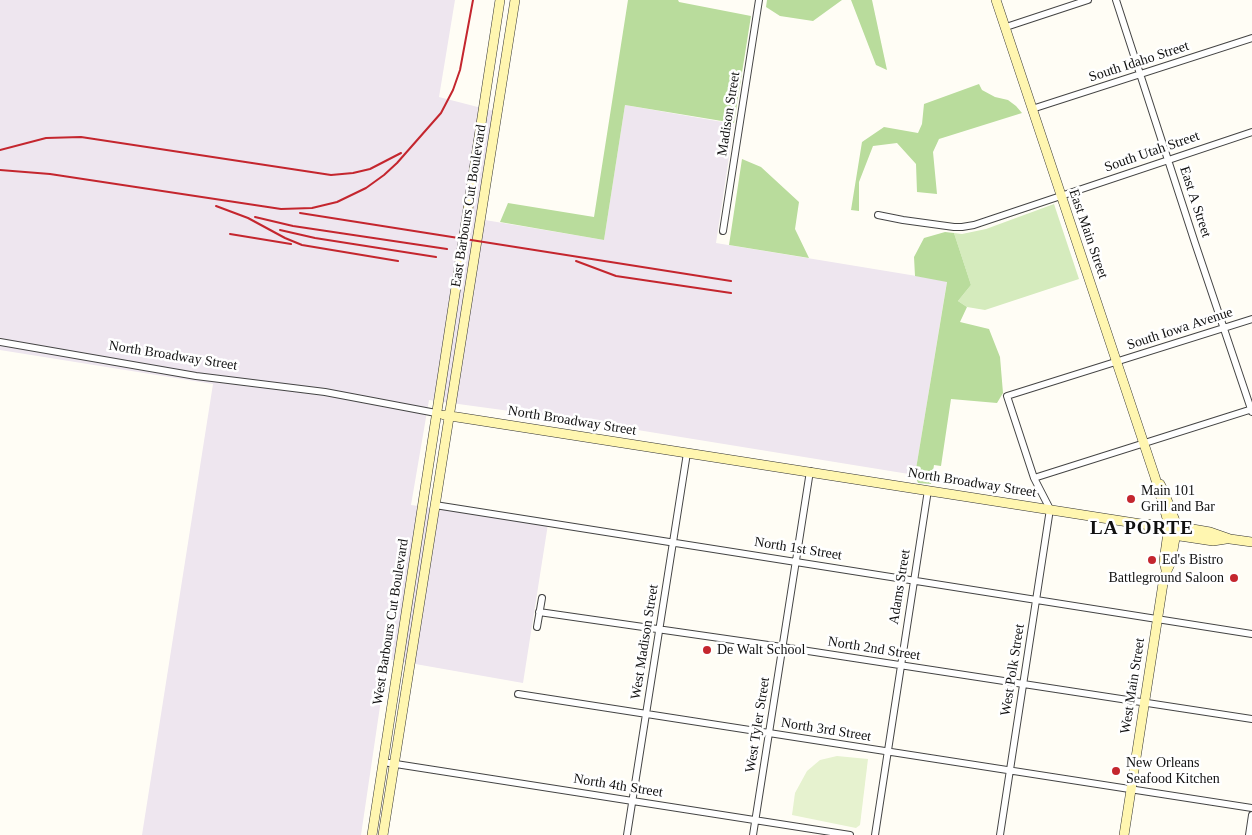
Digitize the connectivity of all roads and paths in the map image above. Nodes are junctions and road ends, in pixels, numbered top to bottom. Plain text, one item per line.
1 (500, 0) edge
2 (515, 0) edge
3 (759, 0) edge
4 (996, 0) edge
5 (1088, 0) edge
6 (1116, 0) edge
7 (1006, 28) junction
8 (1252, 38) edge
9 (1140, 75) junction
10 (1032, 109) junction
11 (480, 130) junction
12 (494, 132) junction
13 (1252, 132) edge
14 (1168, 159) junction
15 (1061, 196) junction
16 (878, 215) dead end
17 (723, 231) dead end
18 (459, 267) junction
19 (473, 269) junction
20 (1252, 319) edge
21 (1225, 328) junction
22 (0, 342) edge
23 (1116, 362) junction
24 (1252, 410) edge
25 (436, 413) junction
26 (449, 415) junction
27 (1143, 443) junction
28 (687, 453) junction
29 (810, 471) junction
30 (1034, 478) junction
31 (928, 490) junction
32 (435, 505) junction
33 (1050, 510) junction
34 (1172, 530) junction
35 (673, 542) junction
36 (1252, 542) edge
37 (796, 561) junction
38 (914, 581) junction
39 (542, 598) dead end
40 (1036, 600) junction
41 (539, 612) junction
42 (405, 617) junction
43 (1158, 619) junction
44 (418, 620) junction
45 (537, 627) dead end
46 (659, 630) junction
47 (1252, 634) edge
48 (782, 647) junction
49 (901, 666) junction
50 (397, 673) junction
51 (409, 675) junction
52 (1023, 685) junction
53 (518, 694) dead end
54 (1145, 702) junction
55 (646, 714) junction
56 (1252, 719) edge
57 (769, 733) junction
58 (889, 752) junction
59 (383, 762) junction
60 (395, 764) junction
61 (1010, 772) junction
62 (1131, 791) junction
63 (632, 801) junction
64 (1252, 808) edge
65 (1252, 815) edge
66 (755, 820) junction
67 (372, 835) edge
68 (383, 835) edge
69 (627, 835) edge
70 (753, 835) edge
71 (850, 835) edge
72 (876, 835) edge
73 (1000, 835) edge
74 (1124, 835) edge
75 (1249, 835) edge

1 - 11 street, East Barbours Cut Boulevard
2 - 12 street, East Barbours Cut Boulevard
3 - 17 street, Madison Street
4 - 7 street, East Main Street
5 - 7 street
6 - 9 street, East A Street
7 - 10 street, East Main Street
8 - 9 street, South Idaho Street
9 - 10 street, South Idaho Street
9 - 14 street, East A Street
10 - 15 street, East Main Street
11 - 12 street
11 - 18 street, East Barbours Cut Boulevard
12 - 19 street, East Barbours Cut Boulevard
13 - 14 street, South Utah Street
14 - 15 street, South Utah Street
14 - 21 street, East A Street
15 - 16 street, South Utah Street
15 - 23 street, East Main Street
18 - 19 street
18 - 25 street, East Barbours Cut Boulevard
19 - 26 street, East Barbours Cut Boulevard
20 - 21 street, South Iowa Avenue
21 - 23 street, South Iowa Avenue
21 - 24 street, East A Street
22 - 25 street, North Broadway Street
23 - 27 street, East Main Street
23 - 30 street, South Iowa Avenue
24 - 27 street
25 - 26 street, North Broadway Street
25 - 42 street, West Barbours Cut Boulevard
26 - 28 street, North Broadway Street
26 - 32 street, West Barbours Cut Boulevard
27 - 30 street
27 - 34 street, East Main Street
28 - 29 street, North Broadway Street
28 - 35 street, West Madison Street
29 - 31 street, North Broadway Street
29 - 37 street, West Tyler Street
30 - 33 street
31 - 33 street, North Broadway Street
31 - 38 street, Adams Street
32 - 35 street, North 1st Street
32 - 44 street, West Barbours Cut Boulevard
33 - 34 street, North Broadway Street
33 - 40 street, West Polk Street
34 - 36 street, North Broadway Street
34 - 43 street, West Main Street
35 - 37 street, North 1st Street
35 - 46 street, West Madison Street
37 - 38 street, North 1st Street
37 - 48 street, West Tyler Street
38 - 40 street, North 1st Street
38 - 49 street, Adams Street
39 - 41 street
40 - 43 street, North 1st Street
40 - 52 street, West Polk Street
41 - 45 street
41 - 46 street, North 2nd Street
42 - 44 street
42 - 50 street, West Barbours Cut Boulevard
43 - 47 street, North 1st Street
43 - 54 street, West Main Street
44 - 51 street, West Barbours Cut Boulevard
46 - 48 street, North 2nd Street
46 - 55 street, West Madison Street
48 - 49 street, North 2nd Street
48 - 57 street, West Tyler Street
49 - 52 street, North 2nd Street
49 - 58 street, Adams Street
50 - 51 street
50 - 59 street, West Barbours Cut Boulevard
51 - 60 street, West Barbours Cut Boulevard
52 - 54 street, North 2nd Street
52 - 61 street, West Polk Street
53 - 55 street, North 3rd Street
54 - 56 street, North 2nd Street
54 - 62 street, West Main Street
55 - 57 street, North 3rd Street
55 - 63 street, West Madison Street
57 - 58 street, North 3rd Street
57 - 66 street, West Tyler Street
58 - 61 street, North 3rd Street
58 - 72 street, Adams Street
59 - 60 street, North 4th Street
59 - 67 street, West Barbours Cut Boulevard
60 - 63 street, North 4th Street
60 - 68 street, West Barbours Cut Boulevard
61 - 62 street, North 3rd Street
61 - 73 street, West Polk Street
62 - 64 street, North 3rd Street
62 - 74 street, West Main Street
63 - 66 street, North 4th Street
63 - 69 street, West Madison Street
65 - 75 street
66 - 70 street, West Tyler Street
66 - 71 street, North 4th Street

